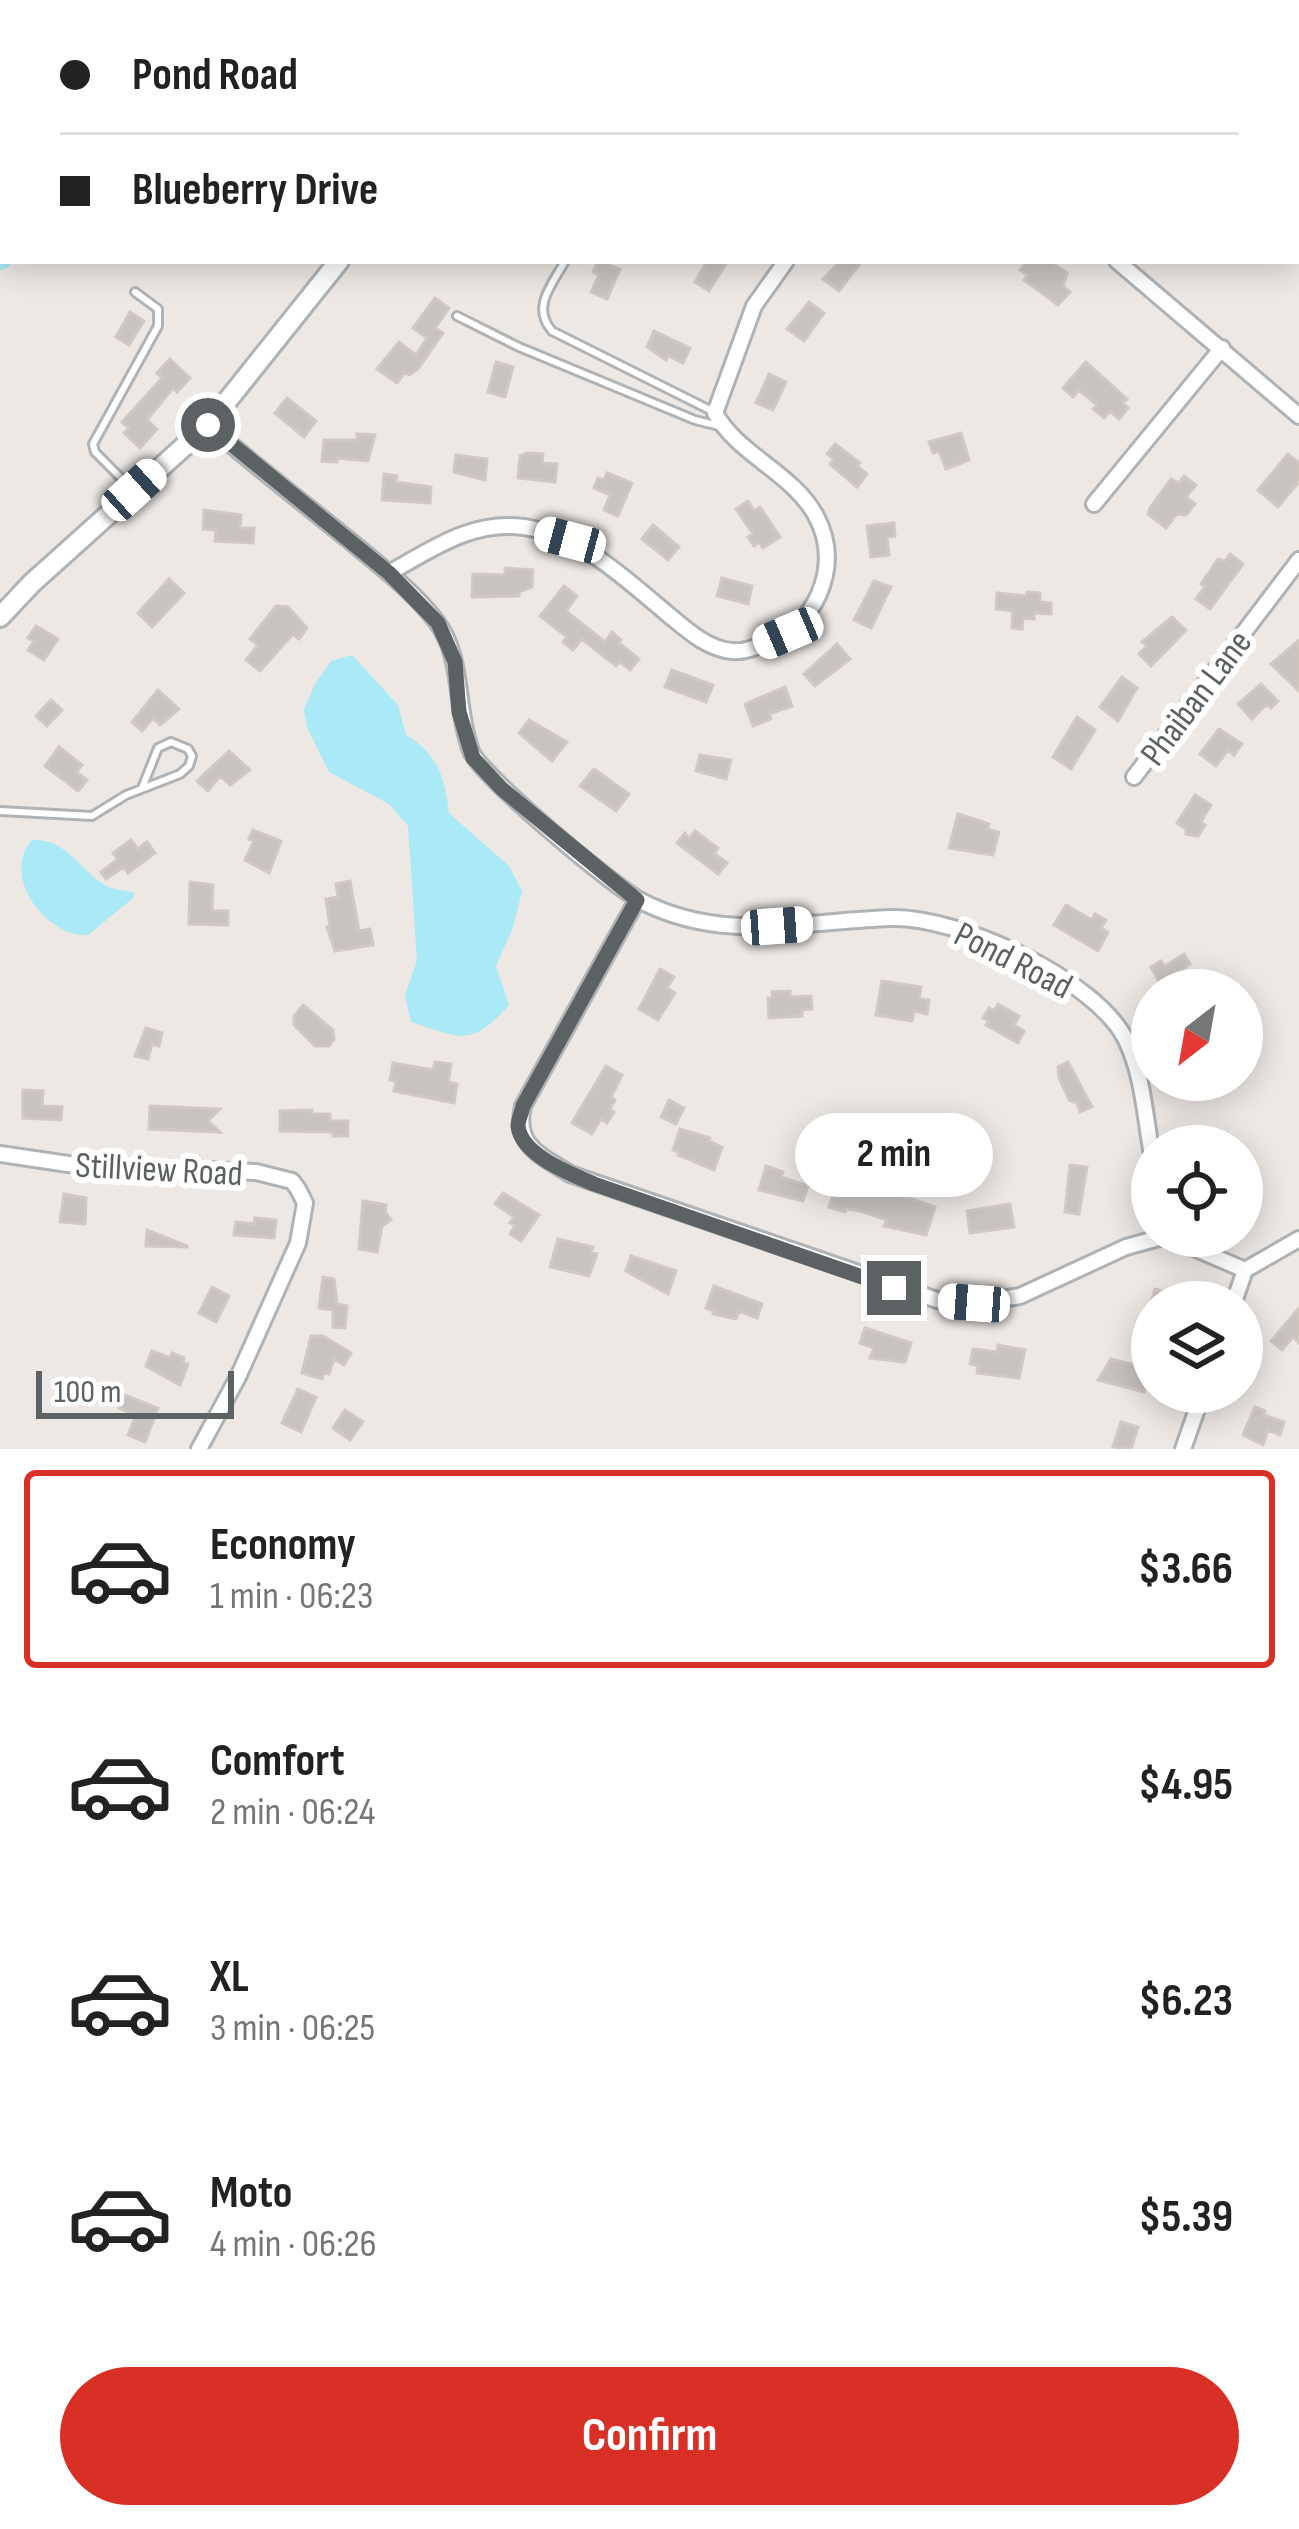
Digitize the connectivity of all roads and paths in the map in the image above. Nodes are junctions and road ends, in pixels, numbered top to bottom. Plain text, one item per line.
1 (337, 264) edge
2 (563, 264) edge
3 (784, 264) edge
4 (1121, 264) edge
5 (135, 292) dead end
6 (457, 316) dead end
7 (1222, 348) junction
8 (1299, 416) edge
9 (719, 420) junction
10 (208, 425) junction
11 (134, 490) junction
12 (1094, 504) dead end
13 (1299, 560) edge
14 (389, 573) junction
15 (0, 617) edge
16 (1134, 777) dead end
17 (142, 788) junction
18 (0, 811) edge
19 (637, 900) junction
20 (1147, 1125) edge
21 (0, 1154) edge
22 (1299, 1239) edge
23 (1131, 1246) edge
24 (1215, 1257) edge
25 (1245, 1270) junction
26 (1241, 1281) edge
27 (1196, 1413) edge
28 (200, 1449) edge
29 (1184, 1449) edge

1 - 10 main road
2 - 9 lane
3 - 9 street
4 - 7 street
5 - 11 lane
6 - 9 lane
7 - 8 street
7 - 12 street
9 - 14 street
10 - 11 main road
10 - 14 street, Pond Road
11 - 15 main road
13 - 16 street, Phaiban Lane
14 - 19 street, Pond Road
17 - 17 lane
17 - 18 lane
19 - 20 street, Pond Road
19 - 23 street
21 - 28 street, Stillview Road
22 - 25 street
24 - 25 street
25 - 26 street
27 - 29 street

